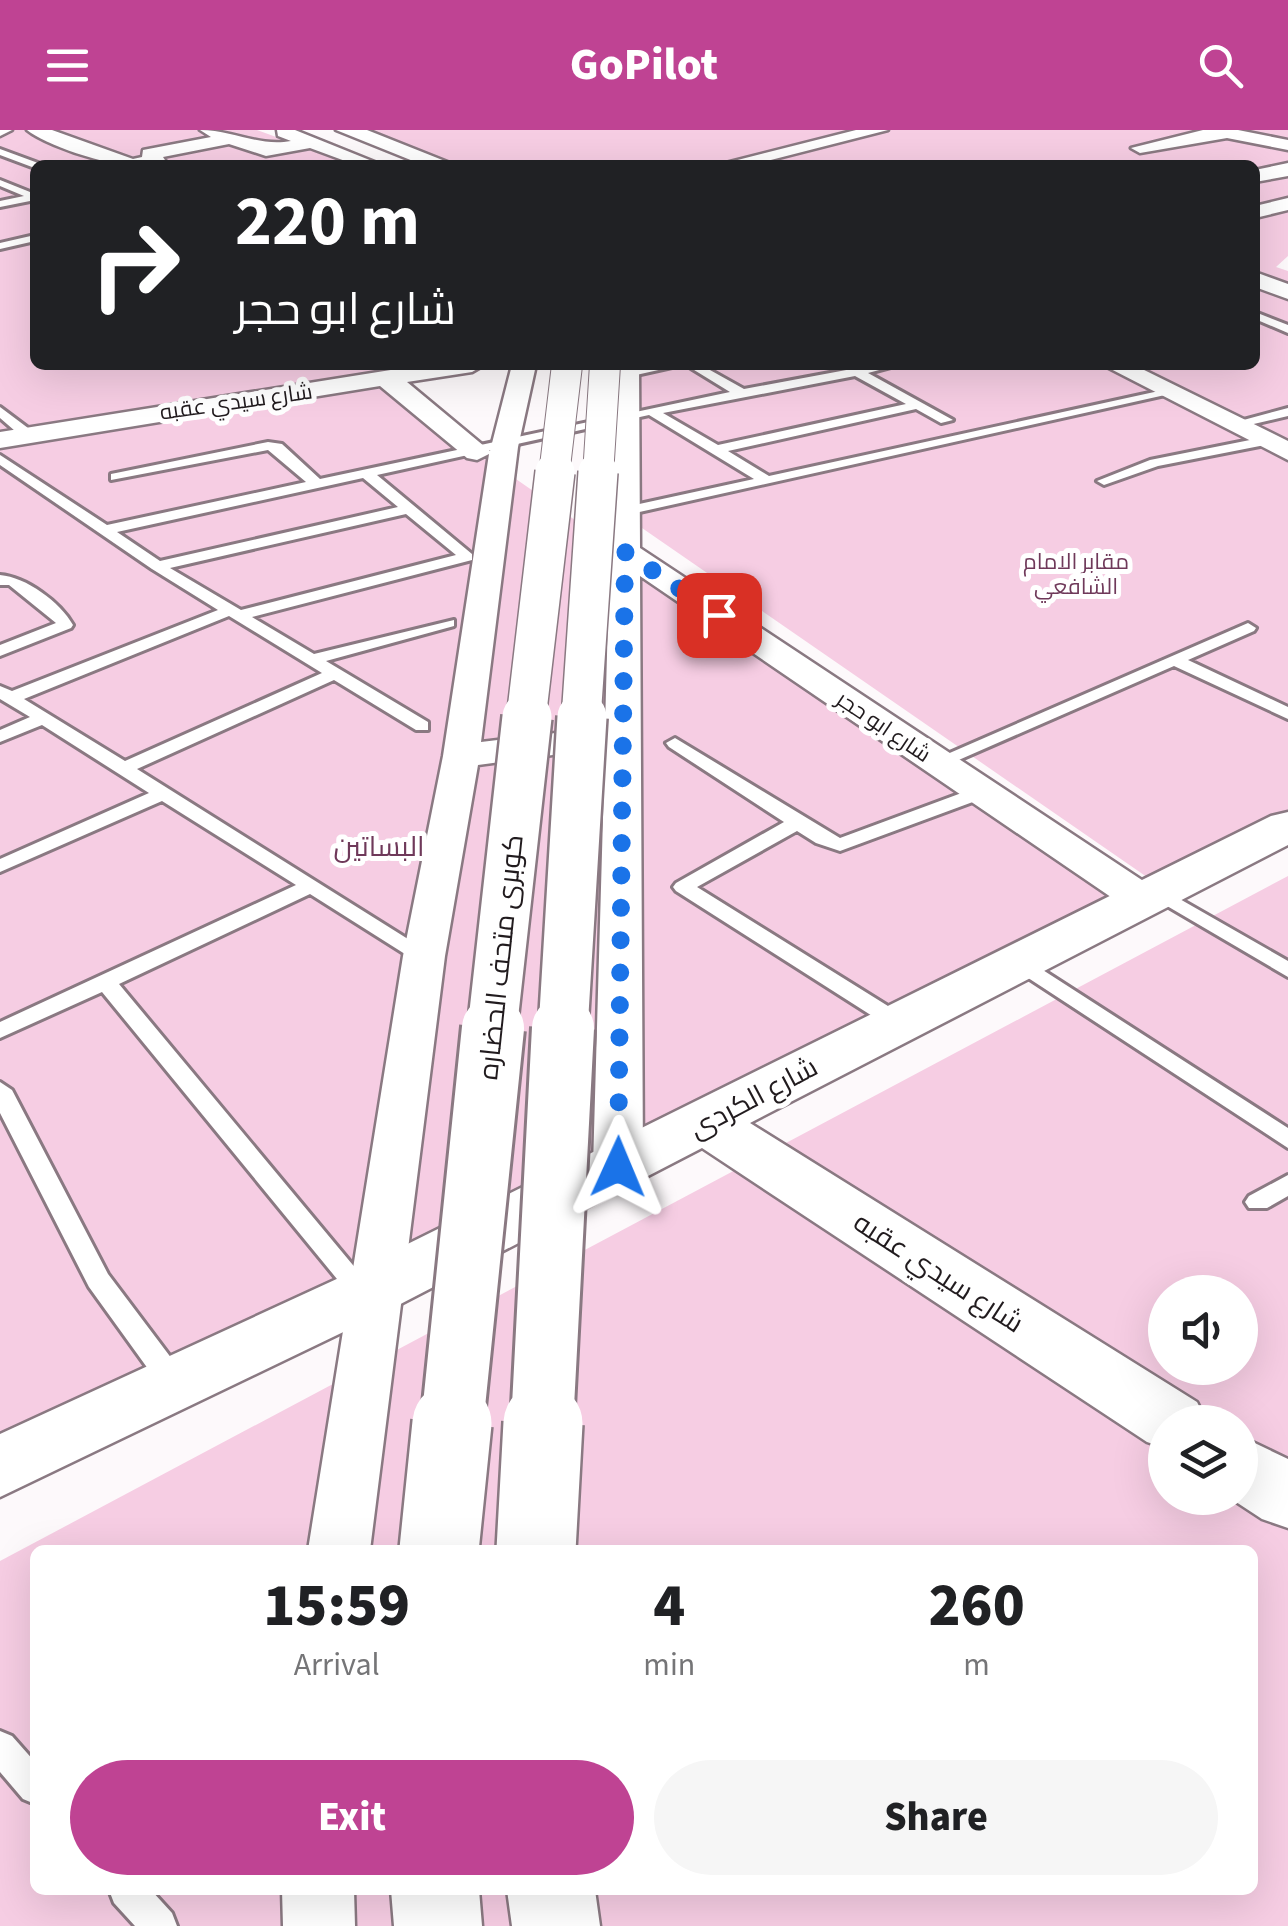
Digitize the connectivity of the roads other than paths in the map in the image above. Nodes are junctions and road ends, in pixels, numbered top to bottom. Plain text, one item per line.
1 (36, 130) edge
2 (179, 130) edge
3 (208, 130) edge
4 (277, 130) edge
5 (347, 130) edge
6 (356, 130) edge
7 (879, 130) edge
8 (311, 136) edge
9 (231, 138) junction
10 (1219, 139) edge
11 (1288, 146) edge
12 (332, 150) junction
13 (0, 152) edge
14 (128, 153) edge
15 (284, 160) edge
16 (359, 160) edge
17 (388, 160) edge
18 (430, 160) edge
19 (441, 160) edge
20 (749, 160) edge
21 (1183, 160) edge
22 (1188, 160) edge
23 (30, 164) edge
24 (1288, 169) edge
25 (1262, 177) edge
26 (0, 183) edge
27 (30, 195) edge
28 (1260, 197) edge
29 (30, 198) edge
30 (0, 204) edge
31 (1286, 205) edge
32 (1260, 211) edge
33 (30, 239) edge
34 (16, 242) junction
35 (0, 246) edge
36 (30, 248) edge
37 (1288, 268) edge
38 (1260, 275) edge
39 (1260, 278) edge
40 (1288, 292) edge
41 (1260, 317) edge
42 (1288, 329) edge
43 (438, 370) edge
44 (522, 370) edge
45 (566, 370) edge
46 (620, 370) edge
47 (621, 370) edge
48 (701, 370) edge
49 (867, 370) edge
50 (1124, 370) edge
51 (857, 372) junction
52 (387, 380) junction
53 (1168, 393) junction
54 (742, 394) junction
55 (917, 405) junction
56 (1288, 412) edge
57 (639, 414) junction
58 (946, 420) dead end
59 (1232, 425) junction
60 (6, 437) edge
61 (1276, 447) edge
62 (491, 449) junction
63 (716, 450) junction
64 (366, 473) junction
65 (116, 477) dead end
66 (768, 480) junction
67 (1104, 481) dead end
68 (317, 484) junction
69 (408, 509) junction
70 (626, 511) junction
71 (105, 530) junction
72 (625, 552) junction
73 (158, 566) junction
74 (0, 580) edge
75 (236, 612) junction
76 (448, 623) dead end
77 (1248, 628) dead end
78 (0, 651) edge
79 (309, 660) junction
80 (1179, 662) junction
81 (334, 674) junction
82 (6, 694) edge
83 (1288, 714) edge
84 (44, 718) junction
85 (422, 726) dead end
86 (623, 726) junction
87 (0, 737) edge
88 (674, 743) dead end
89 (462, 748) junction
90 (938, 762) junction
91 (124, 768) junction
92 (982, 792) junction
93 (164, 793) junction
94 (798, 822) junction
95 (1288, 826) edge
96 (0, 866) edge
97 (312, 885) junction
98 (1149, 896) junction
99 (424, 956) junction
100 (1018, 960) junction
101 (1288, 970) edge
102 (107, 984) junction
103 (896, 1021) junction
104 (0, 1031) edge
105 (0, 1090) edge
106 (706, 1122) junction
107 (1288, 1140) edge
108 (618, 1167) junction
109 (1288, 1184) edge
110 (1258, 1202) dead end
111 (370, 1291) junction
112 (174, 1383) junction
113 (1148, 1407) edge
114 (0, 1467) edge
115 (1258, 1478) edge
116 (1288, 1498) edge
117 (340, 1545) edge
118 (440, 1545) edge
119 (536, 1545) edge
120 (0, 1748) edge
121 (30, 1781) edge
122 (131, 1895) edge
123 (318, 1895) edge
124 (436, 1895) edge
125 (551, 1895) edge
126 (159, 1926) edge
127 (318, 1926) edge
128 (438, 1926) edge
129 (556, 1926) edge

1 - 14 street
2 - 14 street
3 - 9 street
4 - 8 street
5 - 18 main road
6 - 19 street
7 - 20 street
8 - 9 street
8 - 12 street
8 - 17 main road
9 - 14 street
10 - 11 street
10 - 21 street
10 - 22 street
12 - 15 street
12 - 16 street
13 - 23 lane
24 - 25 street
26 - 27 lane
28 - 31 street
29 - 30 lane
31 - 32 street
33 - 34 lane
34 - 35 lane
34 - 36 lane
37 - 38 street
39 - 40 street
41 - 42 lane
43 - 52 street, شارع سيدي عقبه
44 - 62 street
45 - 118 main road, كوبرى متحف الحضاره, bridge
46 - 119 main road, bridge
47 - 57 street
48 - 54 lane
49 - 51 lane
50 - 53 street
51 - 54 lane
51 - 55 lane
52 - 60 street, شارع سيدي عقبه
52 - 62 street
53 - 59 street
53 - 66 lane
54 - 57 lane
55 - 58 lane
55 - 63 lane
56 - 59 lane
57 - 62 lane
57 - 63 lane
57 - 70 street
59 - 61 street
60 - 71 lane
61 - 67 lane
62 - 64 lane
62 - 89 street
63 - 66 lane
64 - 68 lane
64 - 69 lane
65 - 68 lane
66 - 70 lane
68 - 71 lane
69 - 73 lane
69 - 75 lane
70 - 72 street
71 - 73 lane
72 - 86 street
72 - 90 street, شارع ابو حجر
73 - 75 lane
74 - 78 lane
75 - 79 lane
75 - 82 lane
76 - 79 lane
77 - 80 lane
79 - 81 lane
80 - 83 lane
80 - 90 lane
81 - 85 lane
81 - 91 lane
82 - 84 lane
84 - 87 lane
84 - 91 lane
86 - 89 street
86 - 108 street
88 - 94 lane
89 - 99 street
90 - 92 street, شارع ابو حجر
91 - 93 lane
92 - 94 lane
92 - 98 street, شارع ابو حجر
93 - 96 lane
93 - 97 lane
94 - 103 lane
95 - 98 main road, شارع الكردى
97 - 99 lane
97 - 102 lane
98 - 100 main road, شارع الكردى
98 - 101 lane
99 - 111 street
100 - 103 main road, شارع الكردى
100 - 107 lane
102 - 104 lane
102 - 111 lane
103 - 106 main road, شارع الكردى
105 - 112 lane
106 - 108 main road, شارع الكردى
106 - 113 main road, شارع سيدي عقبه
108 - 111 main road, شارع الكردى
109 - 110 lane
111 - 112 main road, شارع الكردى
111 - 117 street
112 - 114 main road, شارع الكردى
115 - 116 main road
120 - 121 lane
122 - 126 lane
123 - 127 street
124 - 128 main road
125 - 129 main road

